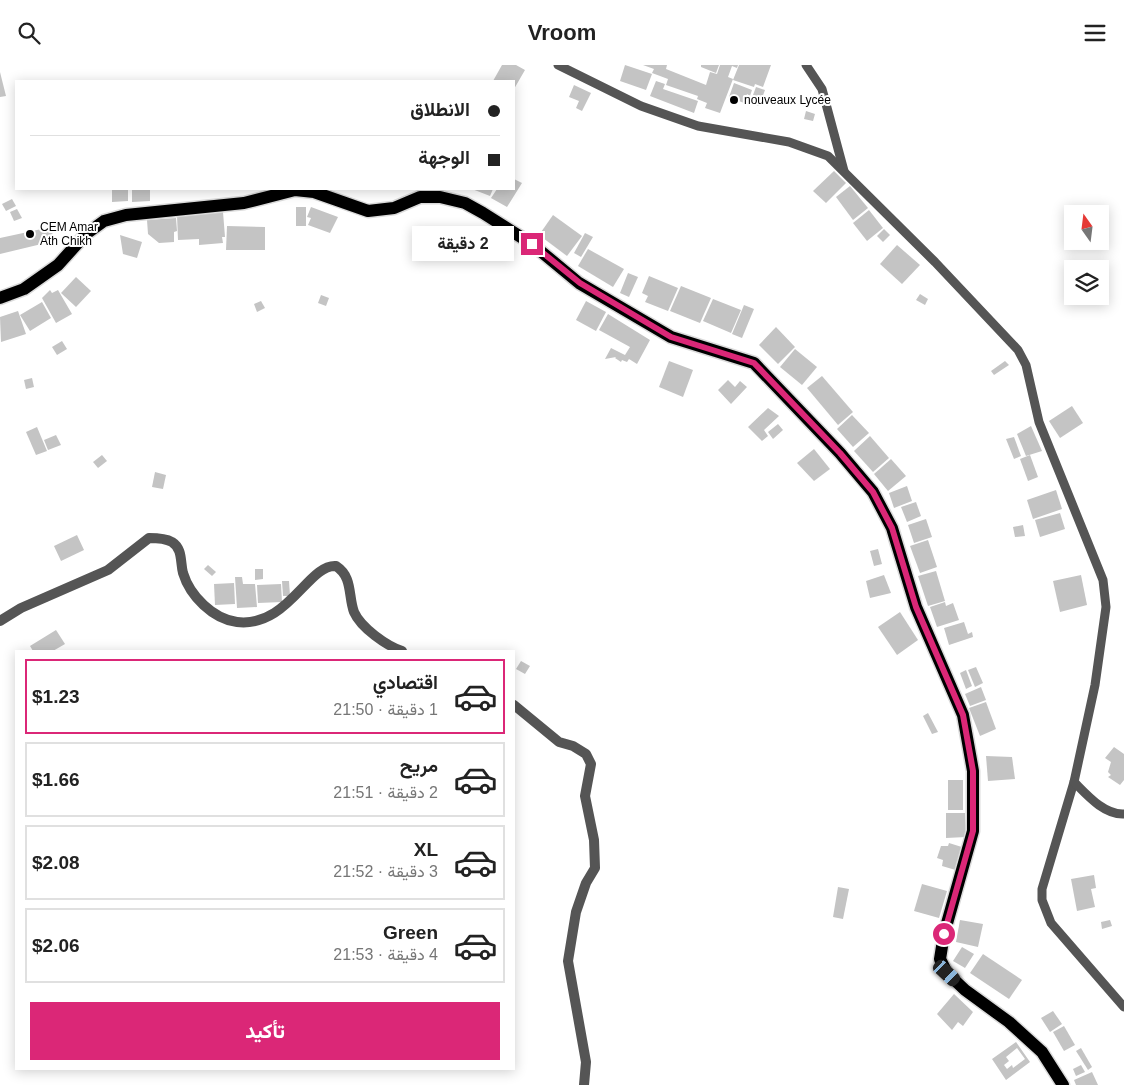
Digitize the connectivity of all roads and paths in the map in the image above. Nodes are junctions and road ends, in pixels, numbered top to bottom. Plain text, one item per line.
1 (558, 65) edge
2 (806, 65) edge
3 (844, 171) junction
4 (0, 298) edge
5 (0, 621) edge
6 (400, 650) edge
7 (515, 706) edge
8 (1074, 782) junction
9 (1124, 814) edge
10 (1124, 1007) edge
11 (584, 1085) edge
12 (1063, 1085) edge

1 - 3 street
2 - 3 street
3 - 8 street
4 - 12 main road
5 - 6 street
7 - 11 street
8 - 9 street
8 - 10 street

